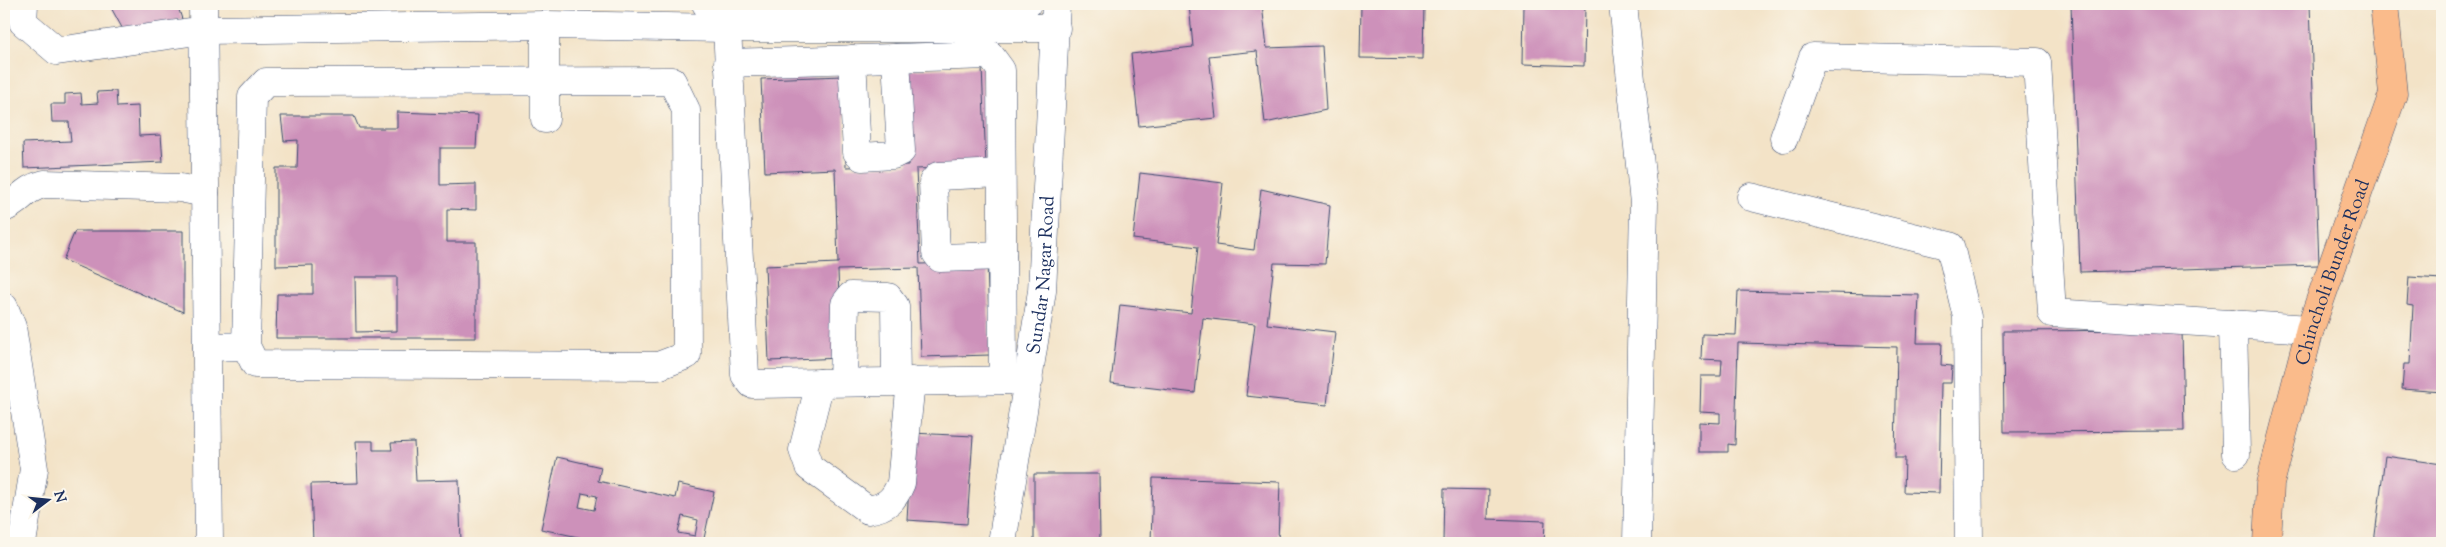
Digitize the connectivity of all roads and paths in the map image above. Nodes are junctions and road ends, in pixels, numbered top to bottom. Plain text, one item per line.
1 (24, 4) edge
2 (706, 4) edge
3 (1026, 4) edge
4 (1623, 4) edge
5 (2384, 4) edge
6 (745, 16) edge
7 (1056, 16) edge
8 (204, 17) edge
9 (545, 25) junction
10 (896, 58) junction
11 (852, 59) junction
12 (728, 63) junction
13 (546, 82) junction
14 (544, 119) dead end
15 (1784, 138) dead end
16 (1001, 173) junction
17 (205, 193) junction
18 (1751, 197) dead end
19 (4, 208) edge
20 (1002, 256) junction
21 (4, 307) edge
22 (2233, 324) junction
23 (2310, 328) junction
24 (255, 341) junction
25 (207, 347) junction
26 (1003, 380) junction
27 (1029, 380) junction
28 (903, 382) junction
29 (832, 383) junction
30 (2236, 454) dead end
31 (22, 543) edge
32 (209, 543) edge
33 (1002, 543) edge
34 (1636, 543) edge
35 (1969, 543) edge
36 (2267, 543) edge

1 - 8 street
2 - 6 street
3 - 6 street
4 - 34 street
5 - 23 main road, Chincholi Bunder Road
6 - 7 street
6 - 9 street
6 - 12 street
7 - 27 street, Sundar Nagar Road
8 - 9 street
8 - 17 street
9 - 13 street
10 - 11 street
10 - 11 street
10 - 16 street
11 - 12 street
12 - 29 street
13 - 14 street
13 - 24 street
13 - 24 street
15 - 22 street
16 - 20 street
16 - 20 street
17 - 19 street
17 - 25 street
18 - 35 street
20 - 26 street
21 - 31 street
22 - 23 street
22 - 30 street
23 - 36 main road, Chincholi Bunder Road
24 - 25 street
25 - 32 street
26 - 27 street
26 - 28 street
27 - 33 street, Sundar Nagar Road
28 - 29 street
28 - 29 street
28 - 29 street

